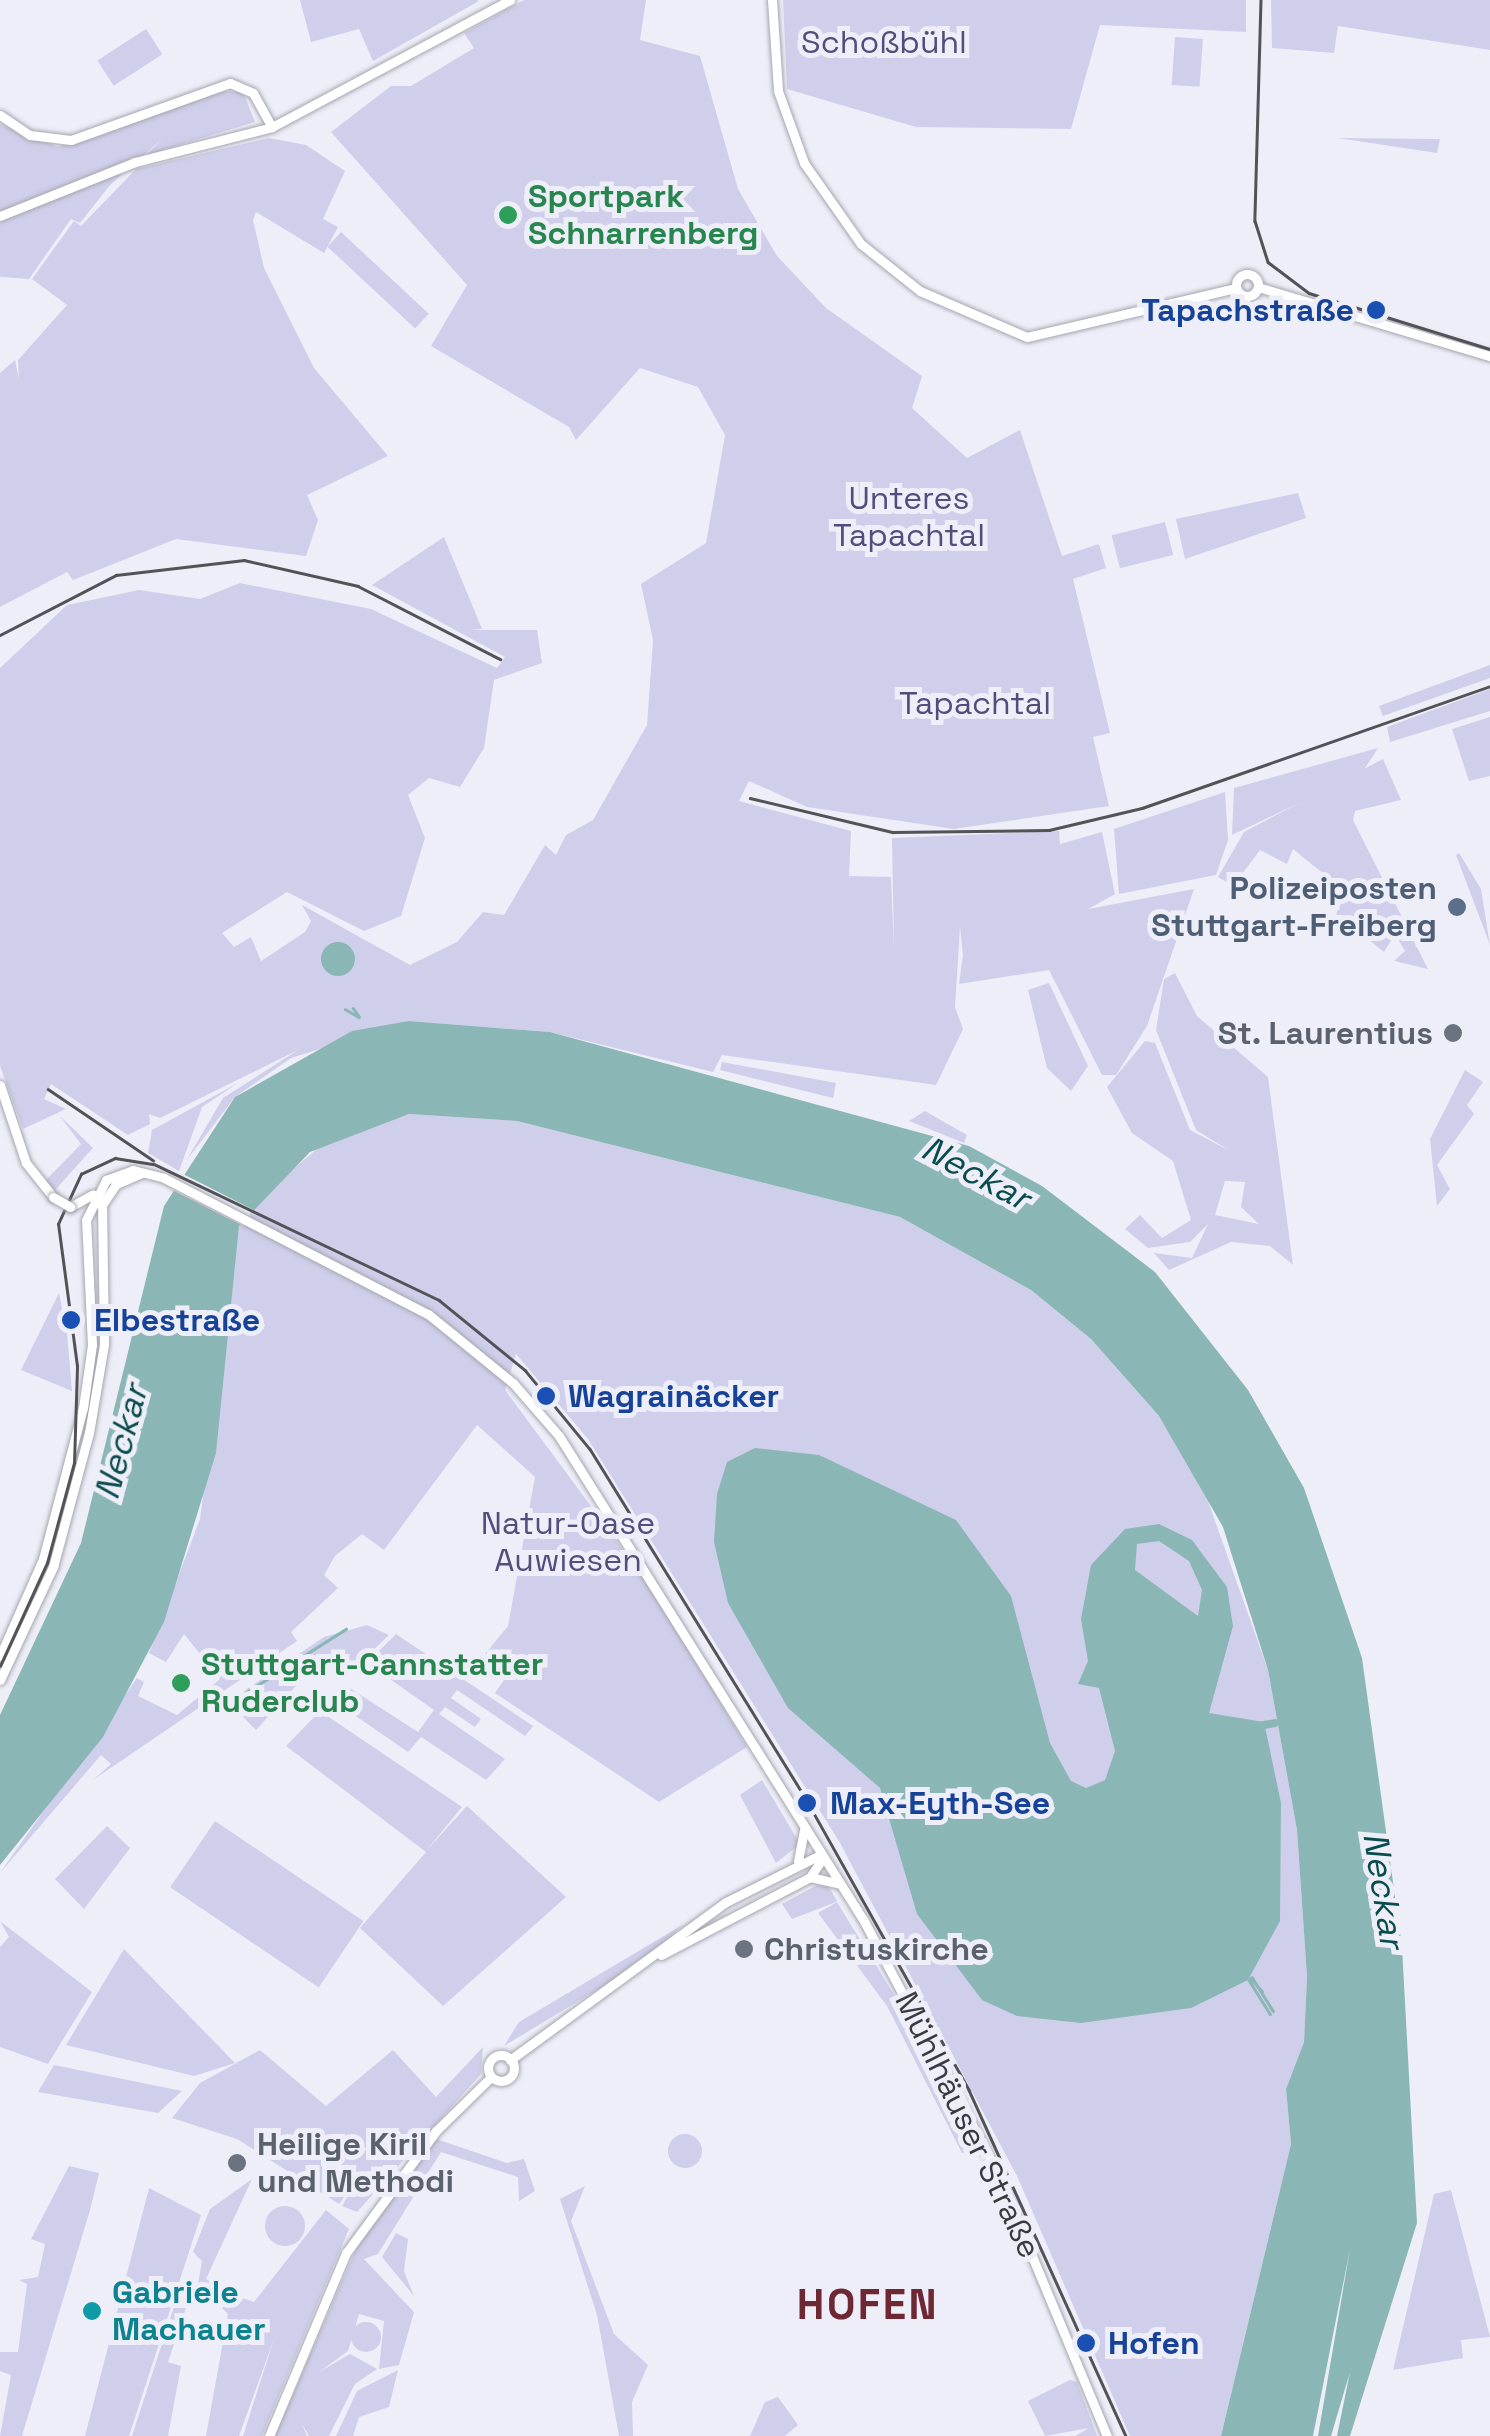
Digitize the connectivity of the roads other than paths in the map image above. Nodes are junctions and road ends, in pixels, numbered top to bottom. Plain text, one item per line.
1 (510, 0) edge
2 (772, 0) edge
3 (0, 116) edge
4 (272, 127) junction
5 (0, 216) edge
6 (1236, 288) junction
7 (1258, 288) junction
8 (1490, 342) edge
9 (1480, 349) junction
10 (1490, 356) edge
11 (0, 1084) edge
12 (148, 1173) junction
13 (98, 1189) junction
14 (70, 1207) junction
15 (87, 1214) junction
16 (99, 1216) junction
17 (0, 1656) edge
18 (0, 1680) edge
19 (803, 1828) junction
20 (821, 1857) junction
21 (798, 1861) junction
22 (807, 1878) junction
23 (840, 1884) junction
24 (662, 1956) junction
25 (510, 2060) junction
26 (492, 2077) junction
27 (268, 2436) edge
28 (1107, 2436) edge

1 - 4 main road
2 - 6 main road
3 - 4 main road
4 - 5 main road
6 - 7 main road
6 - 7 main road
7 - 9 main road
8 - 9 main road
9 - 10 main road
11 - 14 main road, bridge
12 - 13 main road
12 - 16 main road
12 - 19 main road, Mühlhäuser Straße
13 - 14 main road
13 - 15 main road
14 - 15 main road
15 - 16 main road
15 - 17 main road
16 - 18 main road
19 - 20 main road, Mühlhäuser Straße
19 - 21 main road
20 - 21 main road
20 - 22 main road
20 - 23 main road, Mühlhäuser Straße
21 - 22 main road
21 - 24 main road
22 - 23 main road
22 - 24 main road
23 - 28 main road, Mühlhäuser Straße
24 - 25 main road
25 - 26 main road
25 - 26 main road
26 - 27 main road

